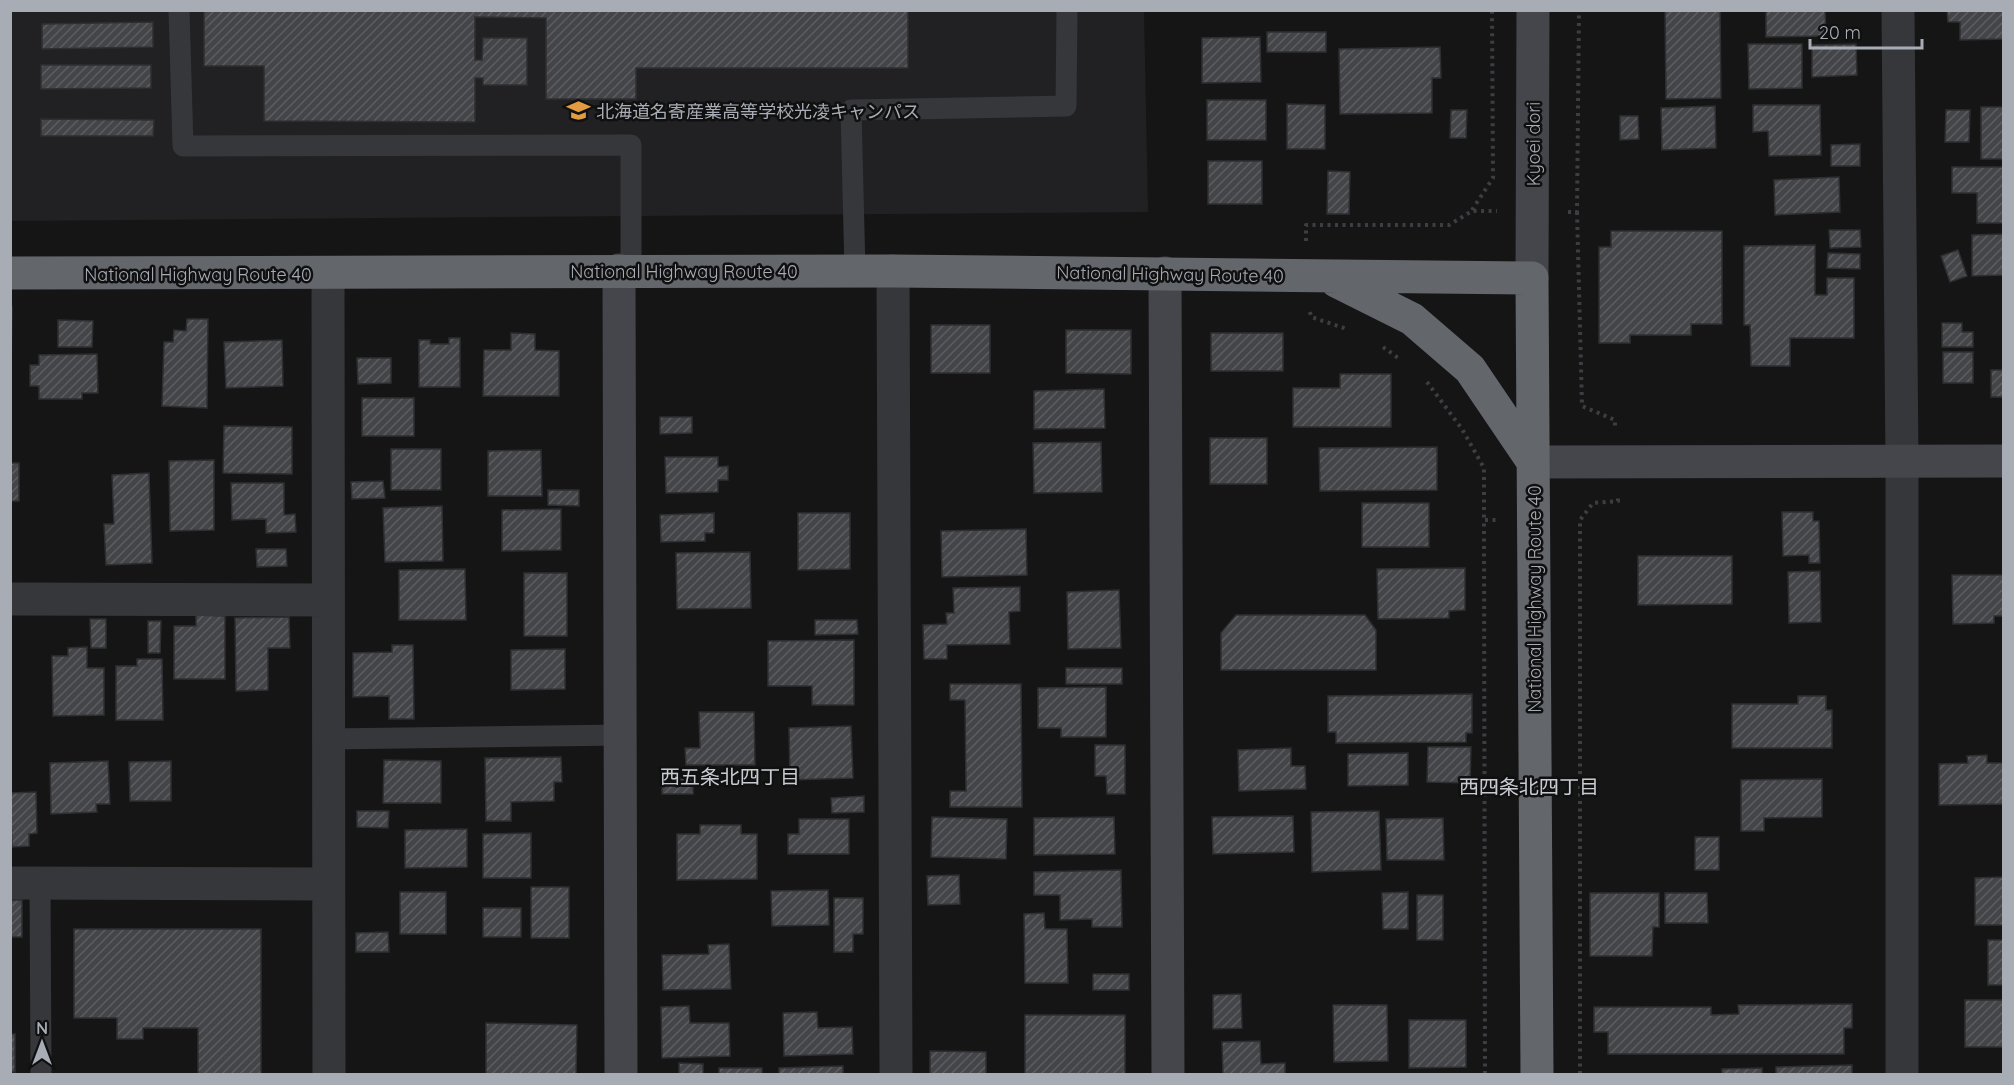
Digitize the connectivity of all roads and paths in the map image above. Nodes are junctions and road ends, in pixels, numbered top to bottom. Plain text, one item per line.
1 (179, 10) edge
2 (1067, 10) edge
3 (1492, 10) edge
4 (1533, 10) edge
5 (1579, 10) edge
6 (1898, 10) edge
7 (1472, 211) dead end
8 (1533, 211) junction
9 (1577, 212) junction
10 (625, 270) junction
11 (855, 271) junction
12 (893, 271) junction
13 (10, 273) edge
14 (1165, 273) junction
15 (328, 274) junction
16 (1329, 277) junction
17 (1533, 278) junction
18 (2004, 461) edge
19 (1533, 462) junction
20 (1617, 462) junction
21 (1902, 462) junction
22 (1534, 520) junction
23 (1580, 520) junction
24 (10, 599) edge
25 (328, 600) junction
26 (622, 735) junction
27 (329, 739) junction
28 (25, 883) edge
29 (327, 884) junction
30 (41, 1074) edge
31 (328, 1074) edge
32 (621, 1074) edge
33 (896, 1074) edge
34 (1167, 1074) edge
35 (1485, 1074) edge
36 (1536, 1074) edge
37 (1580, 1074) edge
38 (1902, 1074) edge

1 - 10 lane
2 - 11 lane
3 - 7 path
4 - 8 street, Kyoei dori
5 - 9 path
6 - 21 street
8 - 9 path
8 - 17 street, Kyoei dori
9 - 20 path
10 - 11 highway, National Highway Route 40
10 - 15 highway, National Highway Route 40
10 - 26 street
11 - 12 highway, National Highway Route 40
12 - 14 highway, National Highway Route 40
12 - 33 street
13 - 15 highway, National Highway Route 40
14 - 16 highway, National Highway Route 40
14 - 34 street
15 - 25 street
16 - 17 highway, National Highway Route 40
16 - 19 highway
17 - 19 highway, National Highway Route 40
18 - 21 street
19 - 20 street
19 - 22 highway, National Highway Route 40
20 - 21 street
20 - 23 path
21 - 38 street
22 - 23 path
22 - 35 path
22 - 36 highway, National Highway Route 40
23 - 37 path
24 - 25 street
25 - 27 street
26 - 27 lane
26 - 32 street
27 - 29 street
28 - 29 street
28 - 30 lane
29 - 31 street

